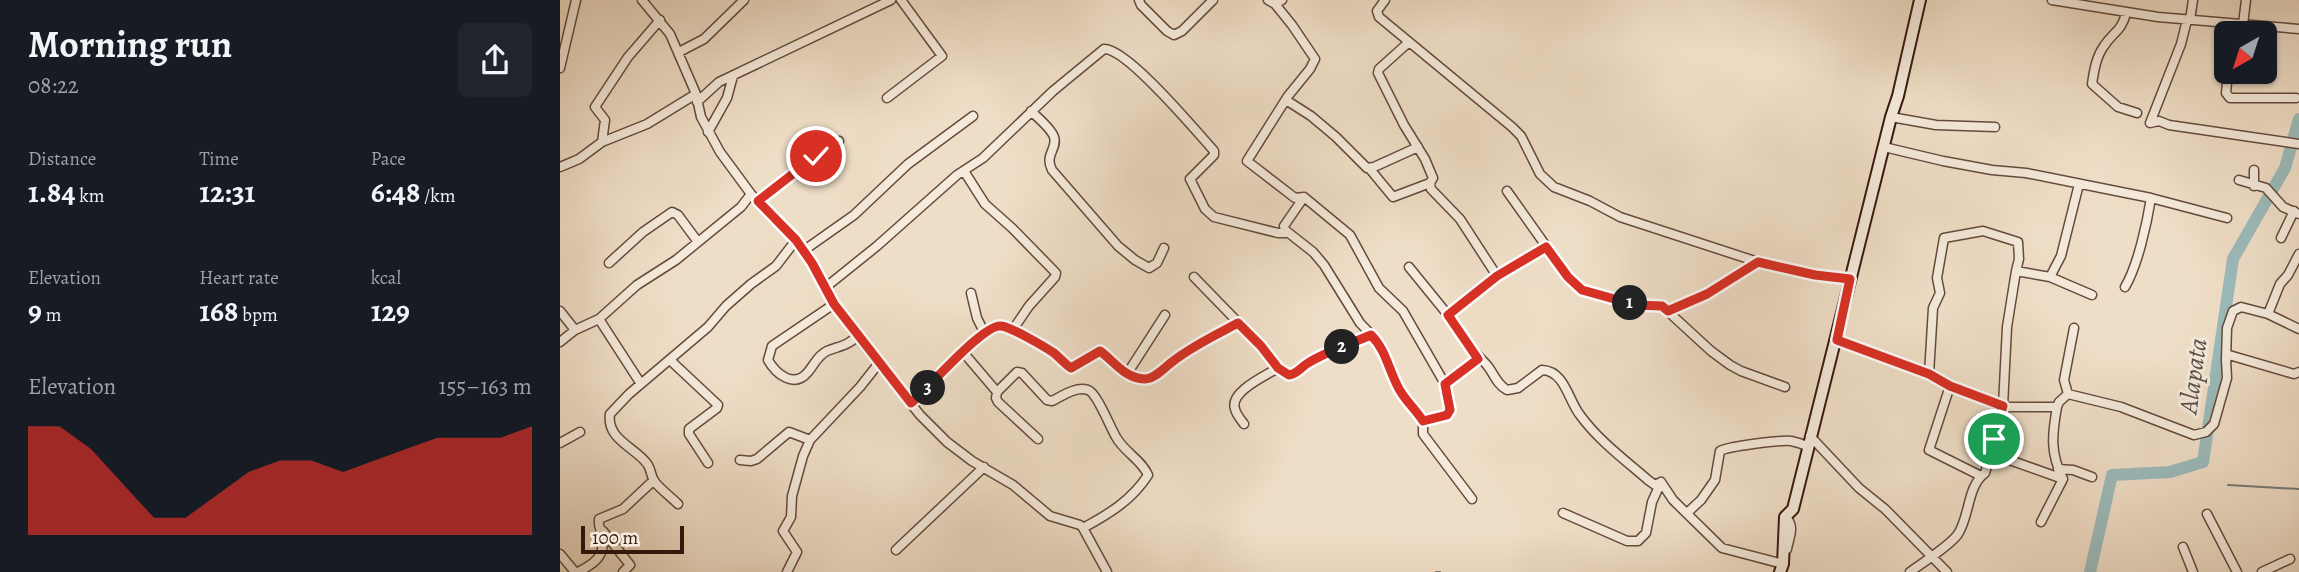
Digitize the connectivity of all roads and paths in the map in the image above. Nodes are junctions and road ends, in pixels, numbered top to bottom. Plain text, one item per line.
1 (576, 0) edge
2 (642, 0) edge
3 (744, 0) edge
4 (891, 0) edge
5 (901, 0) edge
6 (1139, 0) edge
7 (1213, 0) edge
8 (1385, 0) edge
9 (1920, 0) edge
10 (2052, 0) edge
11 (2193, 0) edge
12 (2246, 0) edge
13 (1275, 1) edge
14 (2074, 2) edge
15 (2126, 13) junction
16 (660, 20) junction
17 (2189, 20) junction
18 (2243, 21) edge
19 (2214, 22) edge
20 (2277, 27) edge
21 (2299, 29) edge
22 (1409, 42) junction
23 (679, 51) junction
24 (560, 68) edge
25 (733, 76) junction
26 (2227, 84) edge
27 (697, 98) junction
28 (887, 98) dead end
29 (2296, 98) dead end
30 (1286, 100) junction
31 (1031, 111) junction
32 (2137, 113) dead end
33 (973, 116) dead end
34 (1891, 117) junction
35 (1995, 127) dead end
36 (708, 132) junction
37 (839, 141) dead end
38 (602, 142) junction
39 (2299, 144) edge
40 (1418, 147) junction
41 (1884, 147) junction
42 (560, 167) edge
43 (1369, 168) junction
44 (2254, 170) dead end
45 (964, 171) junction
46 (2239, 180) dead end
47 (1430, 183) junction
48 (2079, 184) junction
49 (2254, 186) junction
50 (1507, 191) dead end
51 (751, 194) junction
52 (1304, 197) junction
53 (2151, 198) junction
54 (758, 201) junction
55 (2296, 213) edge
56 (2227, 218) dead end
57 (1287, 233) junction
58 (2281, 238) dead end
59 (796, 240) junction
60 (698, 242) junction
61 (1546, 247) junction
62 (1164, 248) dead end
63 (803, 251) junction
64 (2299, 254) edge
65 (1758, 262) junction
66 (609, 264) dead end
67 (1409, 267) dead end
68 (2016, 271) junction
69 (1497, 276) junction
70 (1194, 277) dead end
71 (2050, 277) junction
72 (1850, 279) junction
73 (826, 287) junction
74 (2125, 287) dead end
75 (971, 293) dead end
76 (2092, 295) dead end
77 (834, 304) junction
78 (560, 311) edge
79 (1668, 311) junction
80 (2268, 314) junction
81 (1165, 315) dead end
82 (1448, 315) junction
83 (599, 319) junction
84 (1238, 323) junction
85 (2074, 328) dead end
86 (575, 330) junction
87 (2299, 330) edge
88 (1012, 331) junction
89 (984, 332) junction
90 (1371, 335) junction
91 (857, 336) junction
92 (1837, 340) junction
93 (560, 342) edge
94 (963, 352) junction
95 (1478, 359) junction
96 (670, 360) junction
97 (2226, 360) junction
98 (878, 363) junction
99 (1278, 368) junction
100 (2299, 372) edge
101 (1127, 374) junction
102 (1929, 374) junction
103 (641, 384) junction
104 (1445, 384) junction
105 (1950, 386) junction
106 (1785, 387) dead end
107 (997, 392) junction
108 (2068, 394) junction
109 (911, 403) junction
110 (2003, 406) junction
111 (2057, 407) junction
112 (1423, 421) junction
113 (1244, 424) dead end
114 (580, 432) dead end
115 (1038, 439) dead end
116 (810, 440) junction
117 (1809, 441) junction
118 (560, 443) edge
119 (1990, 453) junction
120 (740, 460) dead end
121 (708, 463) dead end
122 (984, 467) junction
123 (2058, 469) junction
124 (1980, 476) junction
125 (2092, 477) dead end
126 (2063, 479) junction
127 (654, 480) junction
128 (1661, 482) junction
129 (1472, 499) dead end
130 (678, 505) dead end
131 (1563, 513) dead end
132 (1687, 513) junction
133 (2207, 513) dead end
134 (598, 522) junction
135 (2041, 522) dead end
136 (1083, 528) junction
137 (2183, 547) dead end
138 (896, 550) dead end
139 (560, 554) edge
140 (1931, 556) junction
141 (2290, 559) dead end
142 (1782, 569) edge
143 (629, 570) edge
144 (577, 572) edge
145 (787, 572) edge
146 (1107, 572) edge
147 (1910, 572) edge
148 (1947, 572) edge
149 (2193, 572) edge
150 (2237, 572) edge
151 (2262, 572) edge

1 - 24 street
2 - 16 street
3 - 23 street
4 - 25 street
5 - 28 street
6 - 7 street
8 - 22 street
9 - 34 main road
10 - 14 street
11 - 17 street
12 - 18 street
13 - 30 street
14 - 15 street
15 - 17 street
15 - 32 street
16 - 23 street
16 - 38 street
17 - 19 street
17 - 39 street
20 - 21 street
22 - 40 street
22 - 65 street
23 - 27 street
25 - 27 street
25 - 36 street
26 - 29 street
27 - 36 street
27 - 38 street
30 - 43 street
30 - 52 street
31 - 45 street
31 - 57 street
31 - 62 street
33 - 63 street
34 - 35 street
34 - 41 main road
36 - 51 street
37 - 54 street
38 - 42 street
40 - 43 street
40 - 47 street
41 - 48 street
41 - 72 main road
43 - 47 street
44 - 49 street
45 - 73 street
45 - 88 street
46 - 49 street
47 - 69 street
48 - 53 street
48 - 71 street
49 - 55 street
50 - 61 street
51 - 54 street
51 - 60 street
52 - 57 street
52 - 104 street
53 - 56 street
53 - 74 street
54 - 59 street
55 - 58 street
57 - 90 street
59 - 63 street
59 - 96 street
60 - 66 street
60 - 83 street
61 - 69 street
61 - 79 street
63 - 73 street
64 - 80 street
65 - 72 street
65 - 79 street
67 - 82 street
68 - 71 street
68 - 102 street
68 - 110 street
69 - 82 street
70 - 84 street
71 - 76 street
72 - 92 main road
73 - 77 street
75 - 89 street
77 - 91 street
77 - 91 street
78 - 86 street
79 - 106 street
80 - 87 street
80 - 97 street
81 - 101 street
82 - 95 street
83 - 86 street
83 - 103 street
84 - 99 street
84 - 101 street
85 - 108 street
86 - 93 street
88 - 89 street
88 - 101 street
89 - 94 street
90 - 99 street
90 - 112 street
91 - 98 street
92 - 102 street
92 - 117 main road
94 - 107 street
94 - 109 street
95 - 104 street
95 - 128 street
96 - 103 street
96 - 121 street
97 - 100 street
97 - 108 street
98 - 109 street
98 - 116 street
99 - 113 street
102 - 105 street
103 - 127 street
104 - 112 street
105 - 110 street
105 - 124 street
107 - 115 street
107 - 136 street
108 - 111 street
109 - 122 street
110 - 111 street
110 - 119 street
111 - 123 street
112 - 129 street
114 - 118 street
116 - 120 street
116 - 145 street
117 - 132 street
117 - 140 street
117 - 142 main road
119 - 124 street
119 - 126 street
122 - 136 street
122 - 138 street
123 - 125 street
123 - 126 street
124 - 140 street
126 - 135 street
127 - 130 street
127 - 134 street
128 - 131 street
128 - 132 street
132 - 142 street
133 - 150 street
134 - 143 street
134 - 144 street
136 - 146 street
137 - 149 street
139 - 144 street
140 - 147 street
140 - 148 street
141 - 151 street

